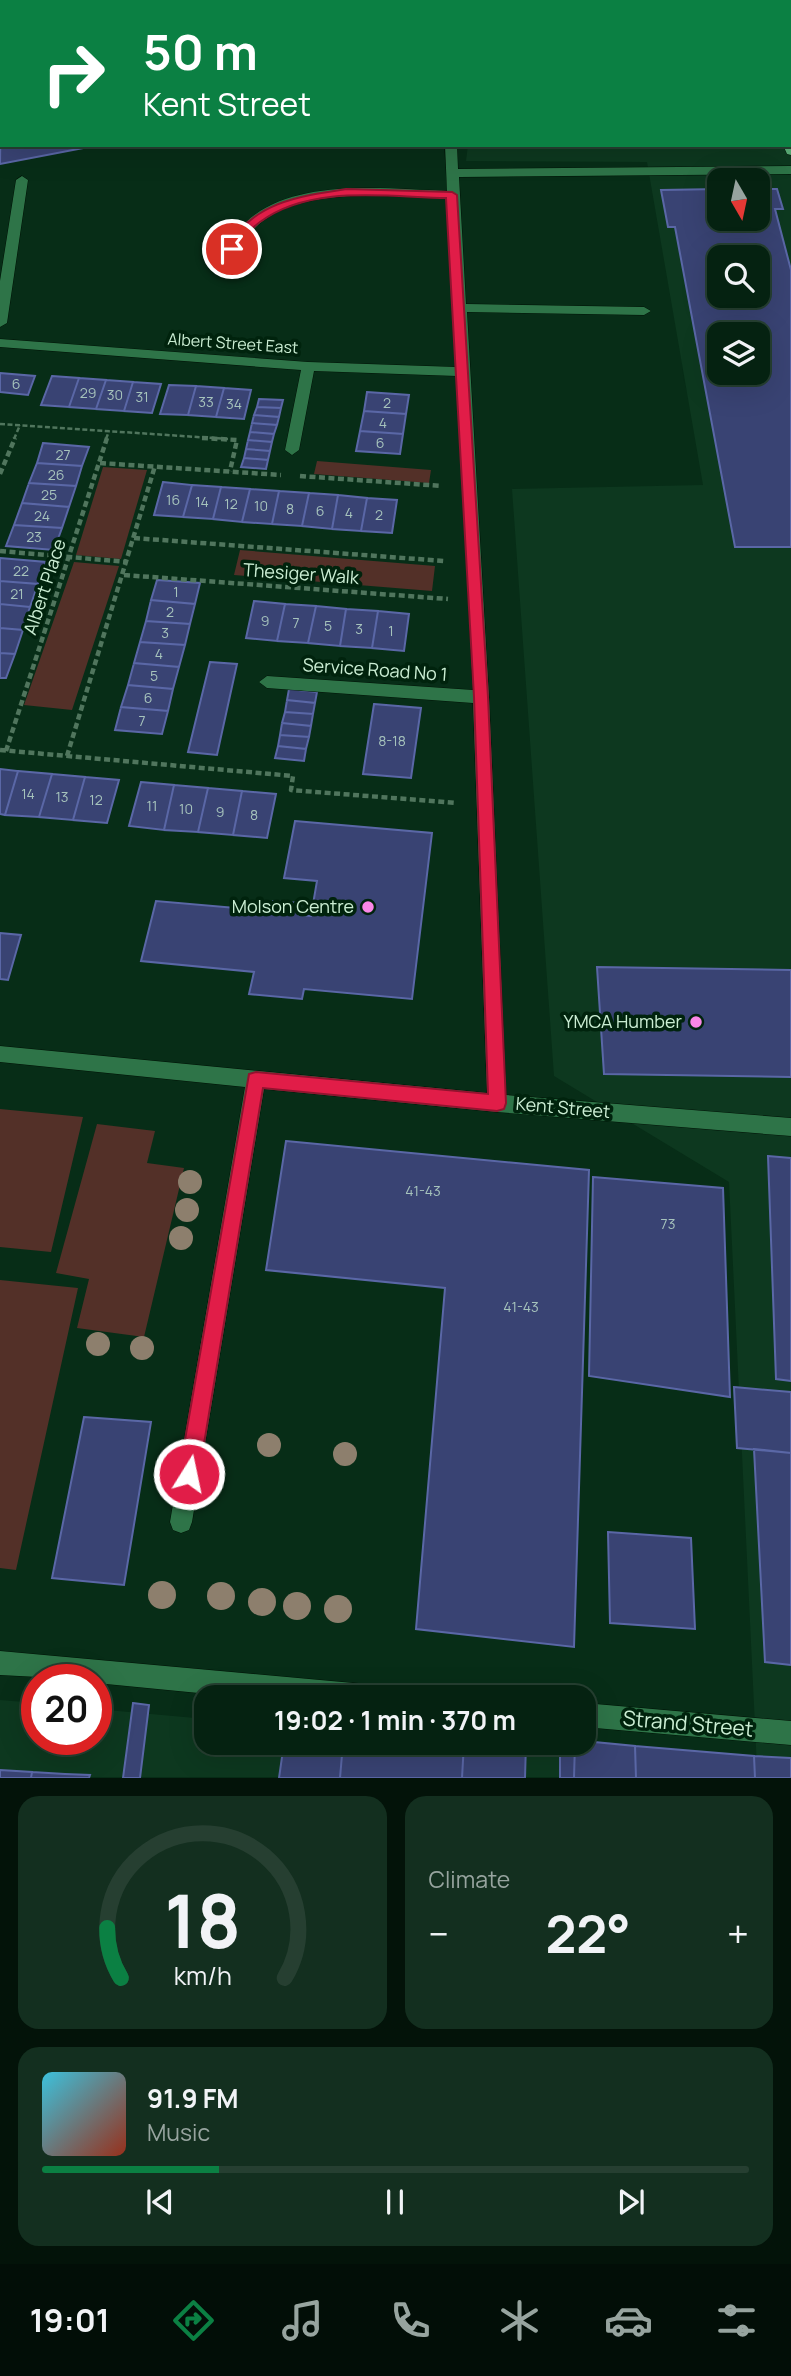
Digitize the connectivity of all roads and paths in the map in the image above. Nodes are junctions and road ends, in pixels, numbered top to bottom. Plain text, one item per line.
1 (451, 147) edge
2 (791, 170) edge
3 (451, 173) junction
4 (22, 180) dead end
5 (452, 195) junction
6 (232, 249) dead end
7 (459, 309) junction
8 (645, 311) dead end
9 (0, 323) edge
10 (0, 343) edge
11 (308, 366) junction
12 (463, 372) junction
13 (0, 424) edge
14 (20, 425) junction
15 (110, 431) junction
16 (292, 450) dead end
17 (155, 466) dead end
18 (230, 471) dead end
19 (0, 474) edge
20 (134, 538) junction
21 (0, 551) edge
22 (69, 558) junction
23 (127, 562) junction
24 (473, 562) junction
25 (124, 575) junction
26 (476, 601) junction
27 (267, 682) dead end
28 (481, 697) junction
29 (3, 750) edge
30 (67, 756) junction
31 (485, 805) junction
32 (0, 1054) edge
33 (256, 1080) junction
34 (497, 1103) junction
35 (791, 1128) edge
36 (181, 1522) dead end
37 (0, 1663) edge
38 (243, 1685) edge
39 (596, 1716) edge
40 (791, 1733) edge

1 - 3 street
2 - 3 street
3 - 5 street
4 - 9 street
5 - 6 street
5 - 7 street
7 - 8 street
7 - 12 street
10 - 11 street, Albert Street East
11 - 12 street, Albert Street East
11 - 16 street
12 - 24 street
13 - 14 path
14 - 15 path
14 - 19 path
15 - 18 path
15 - 22 path, Albert Place
17 - 20 path
20 - 23 path
20 - 24 path, Thesiger Walk
21 - 22 path
22 - 23 path
22 - 29 path, Albert Place
23 - 25 path
24 - 26 street
25 - 26 path, Thesiger Walk
25 - 30 path
26 - 28 street
27 - 28 street, Service Road No 1
28 - 31 street
29 - 30 path, Albert Place
30 - 31 path, Albert Place
31 - 34 street
32 - 33 street, Kent Street
33 - 34 street, Kent Street
33 - 36 street
34 - 35 street, Kent Street
37 - 38 street
39 - 40 street, Strand Street

